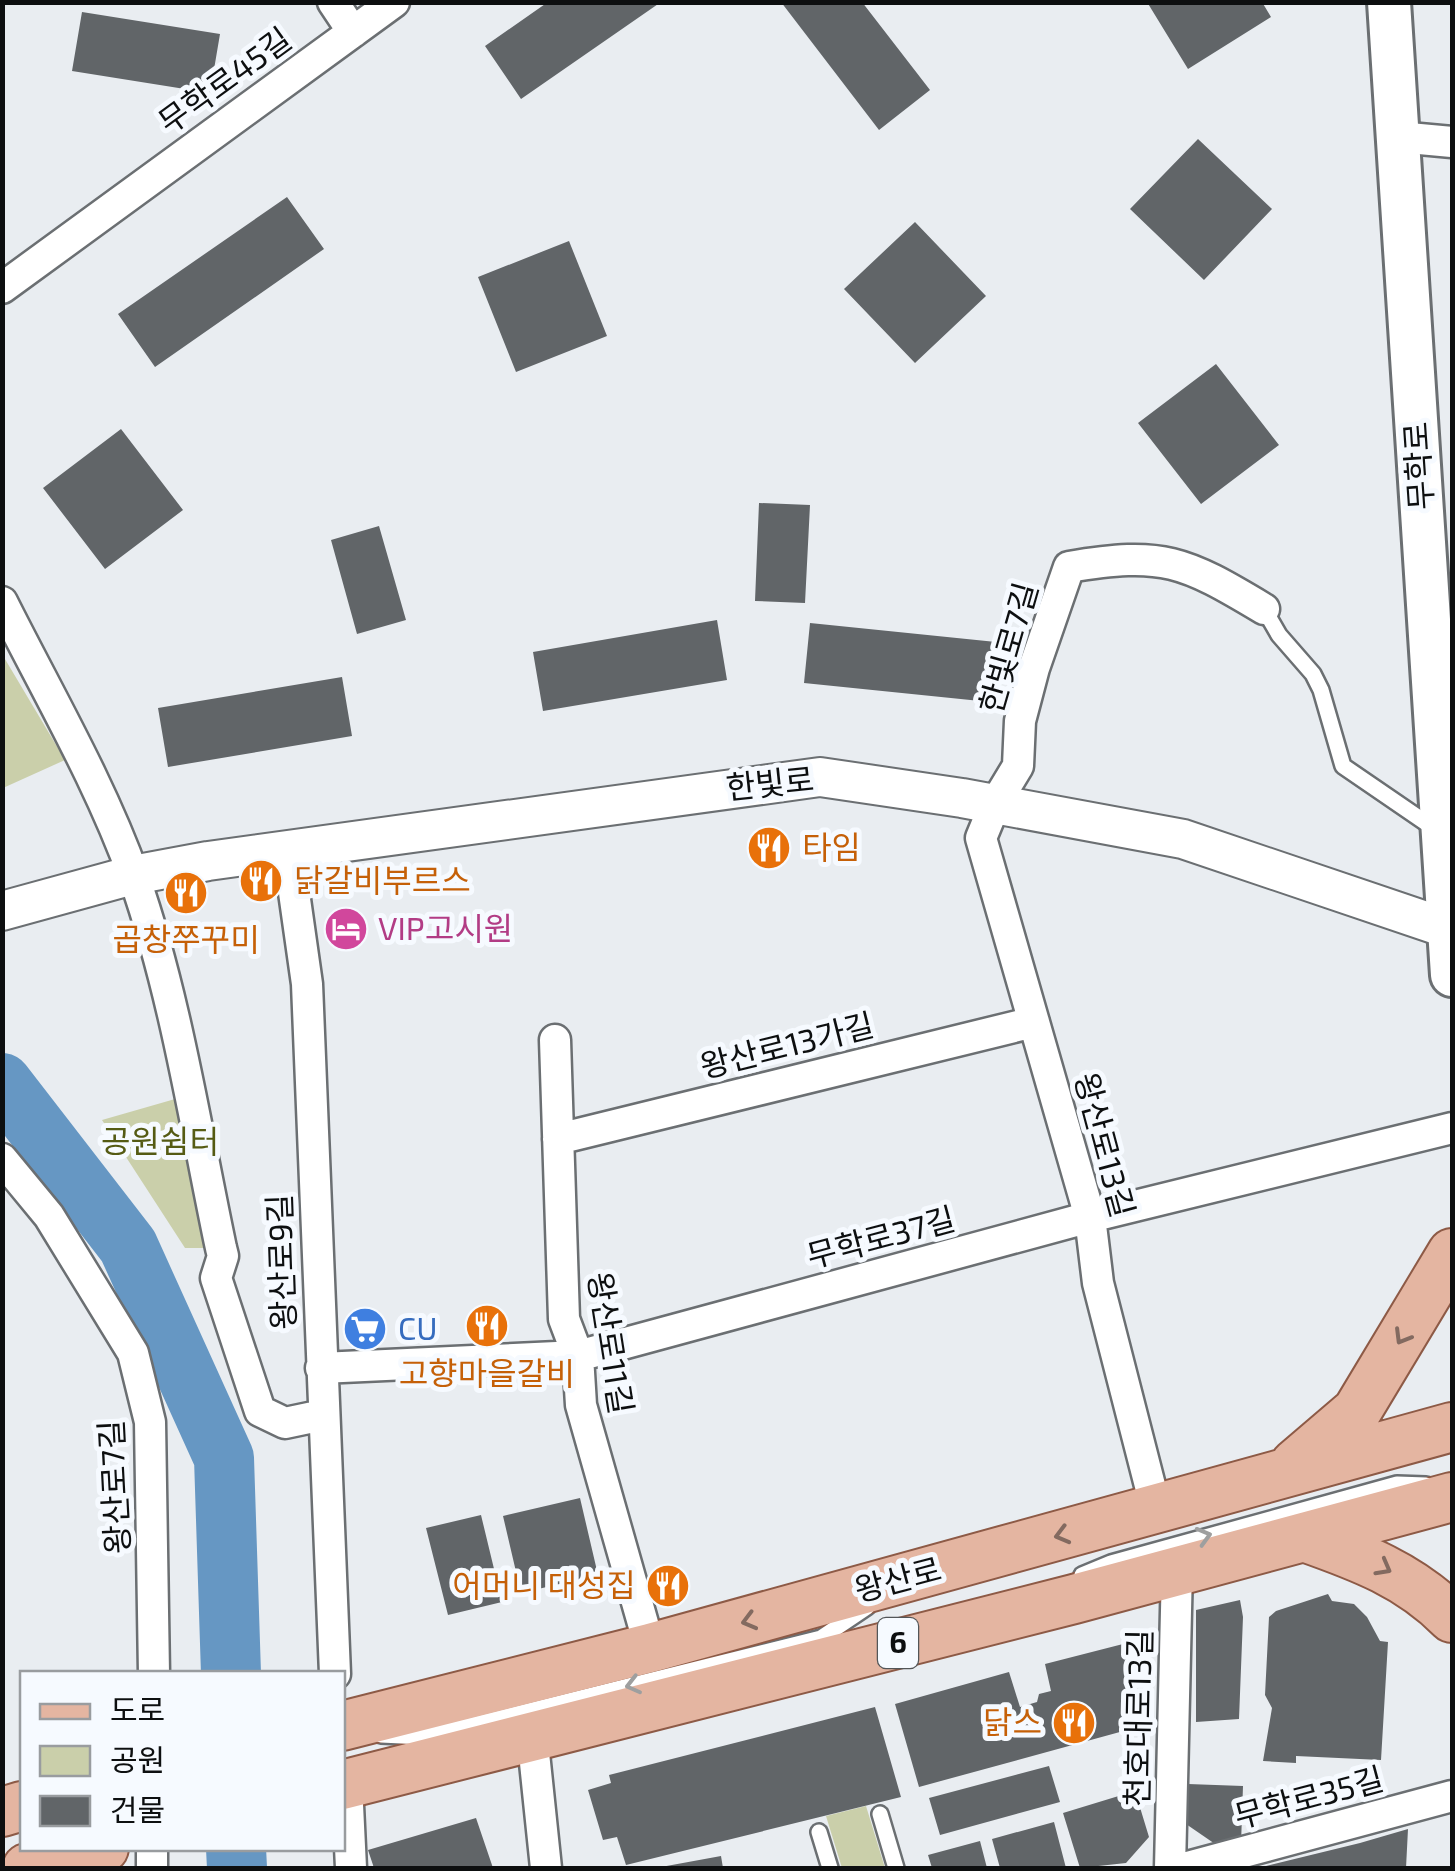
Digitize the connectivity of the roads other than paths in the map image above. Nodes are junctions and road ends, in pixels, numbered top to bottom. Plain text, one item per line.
1 (333, 2) edge
2 (394, 2) edge
3 (1389, 2) edge
4 (354, 32) junction
5 (1398, 137) junction
6 (1452, 142) edge
7 (2, 288) edge
8 (2, 602) edge
9 (1264, 609) joint
10 (995, 804) junction
11 (1443, 835) junction
12 (288, 850) junction
13 (133, 875) junction
14 (2, 911) edge
15 (1451, 930) edge
16 (1452, 975) edge
17 (1034, 1022) junction
18 (555, 1040) dead end
19 (1452, 1128) edge
20 (558, 1139) junction
21 (2, 1159) edge
22 (1090, 1217) junction
23 (1452, 1253) edge
24 (578, 1356) junction
25 (321, 1368) junction
26 (323, 1415) junction
27 (1452, 1428) edge
28 (1285, 1473) junction
29 (1452, 1487) edge
30 (1452, 1496) edge
31 (1156, 1509) junction
32 (1304, 1537) junction
33 (1177, 1568) junction
34 (916, 1575) junction
35 (1075, 1578) dead end
36 (1057, 1585) dead end
37 (1452, 1618) edge
38 (949, 1630) junction
39 (650, 1648) junction
40 (154, 1671) edge
41 (335, 1671) edge
42 (345, 1729) edge
43 (345, 1730) edge
44 (532, 1734) junction
45 (345, 1784) edge
46 (1452, 1796) edge
47 (880, 1814) dead end
48 (819, 1832) dead end
49 (92, 1851) edge
50 (27, 1868) edge
51 (351, 1868) edge
52 (546, 1868) edge
53 (830, 1868) edge
54 (896, 1868) edge
55 (1170, 1868) edge
56 (1184, 1868) edge

1 - 4 street
2 - 4 street, 무학로45길
3 - 5 main road, 무학로
4 - 7 street, 무학로45길
5 - 6 street
5 - 11 main road, 무학로
8 - 13 street
9 - 10 street, 한빛로7길
9 - 11 lane
10 - 12 street, 한빛로
10 - 15 street, 한빛로
10 - 17 street, 왕산로13길
11 - 15 main road, 무학로
12 - 13 street, 한빛로
12 - 25 street, 왕산로9길
13 - 14 street, 한빛로
13 - 26 street
15 - 16 main road, 무학로
17 - 20 street, 왕산로13가길
17 - 22 street, 왕산로13길
18 - 20 street, 왕산로11길
19 - 22 street, 무학로37길
20 - 24 street, 왕산로11길
21 - 40 street, 왕산로7길
22 - 24 street, 무학로37길
22 - 31 street, 왕산로13길
23 -> 28 main road
24 - 25 street, 무학로37길
24 - 39 street, 왕산로11길
25 - 26 street, 왕산로9길
26 - 41 street, 왕산로9길
27 - 28 main road, 왕산로 / 6
28 - 31 main road, 왕산로 / 6
35 -> 29 lane
30 - 32 main road, 왕산로 / 6
31 -> 34 main road, 왕산로 / 6
32 - 33 main road, 왕산로 / 6
32 -> 37 main road
33 - 38 main road, 왕산로 / 6
33 - 55 street, 천호대로13길
34 -> 39 main road, 왕산로 / 6
34 -> 43 lane
36 - 38 lane
38 - 44 main road, 왕산로 / 6
39 - 42 main road, 왕산로 / 6
44 - 45 main road, 왕산로 / 6
44 - 52 street
45 - 51 street
46 - 56 street, 무학로35길
47 - 54 lane
48 - 53 lane
49 - 50 main road

